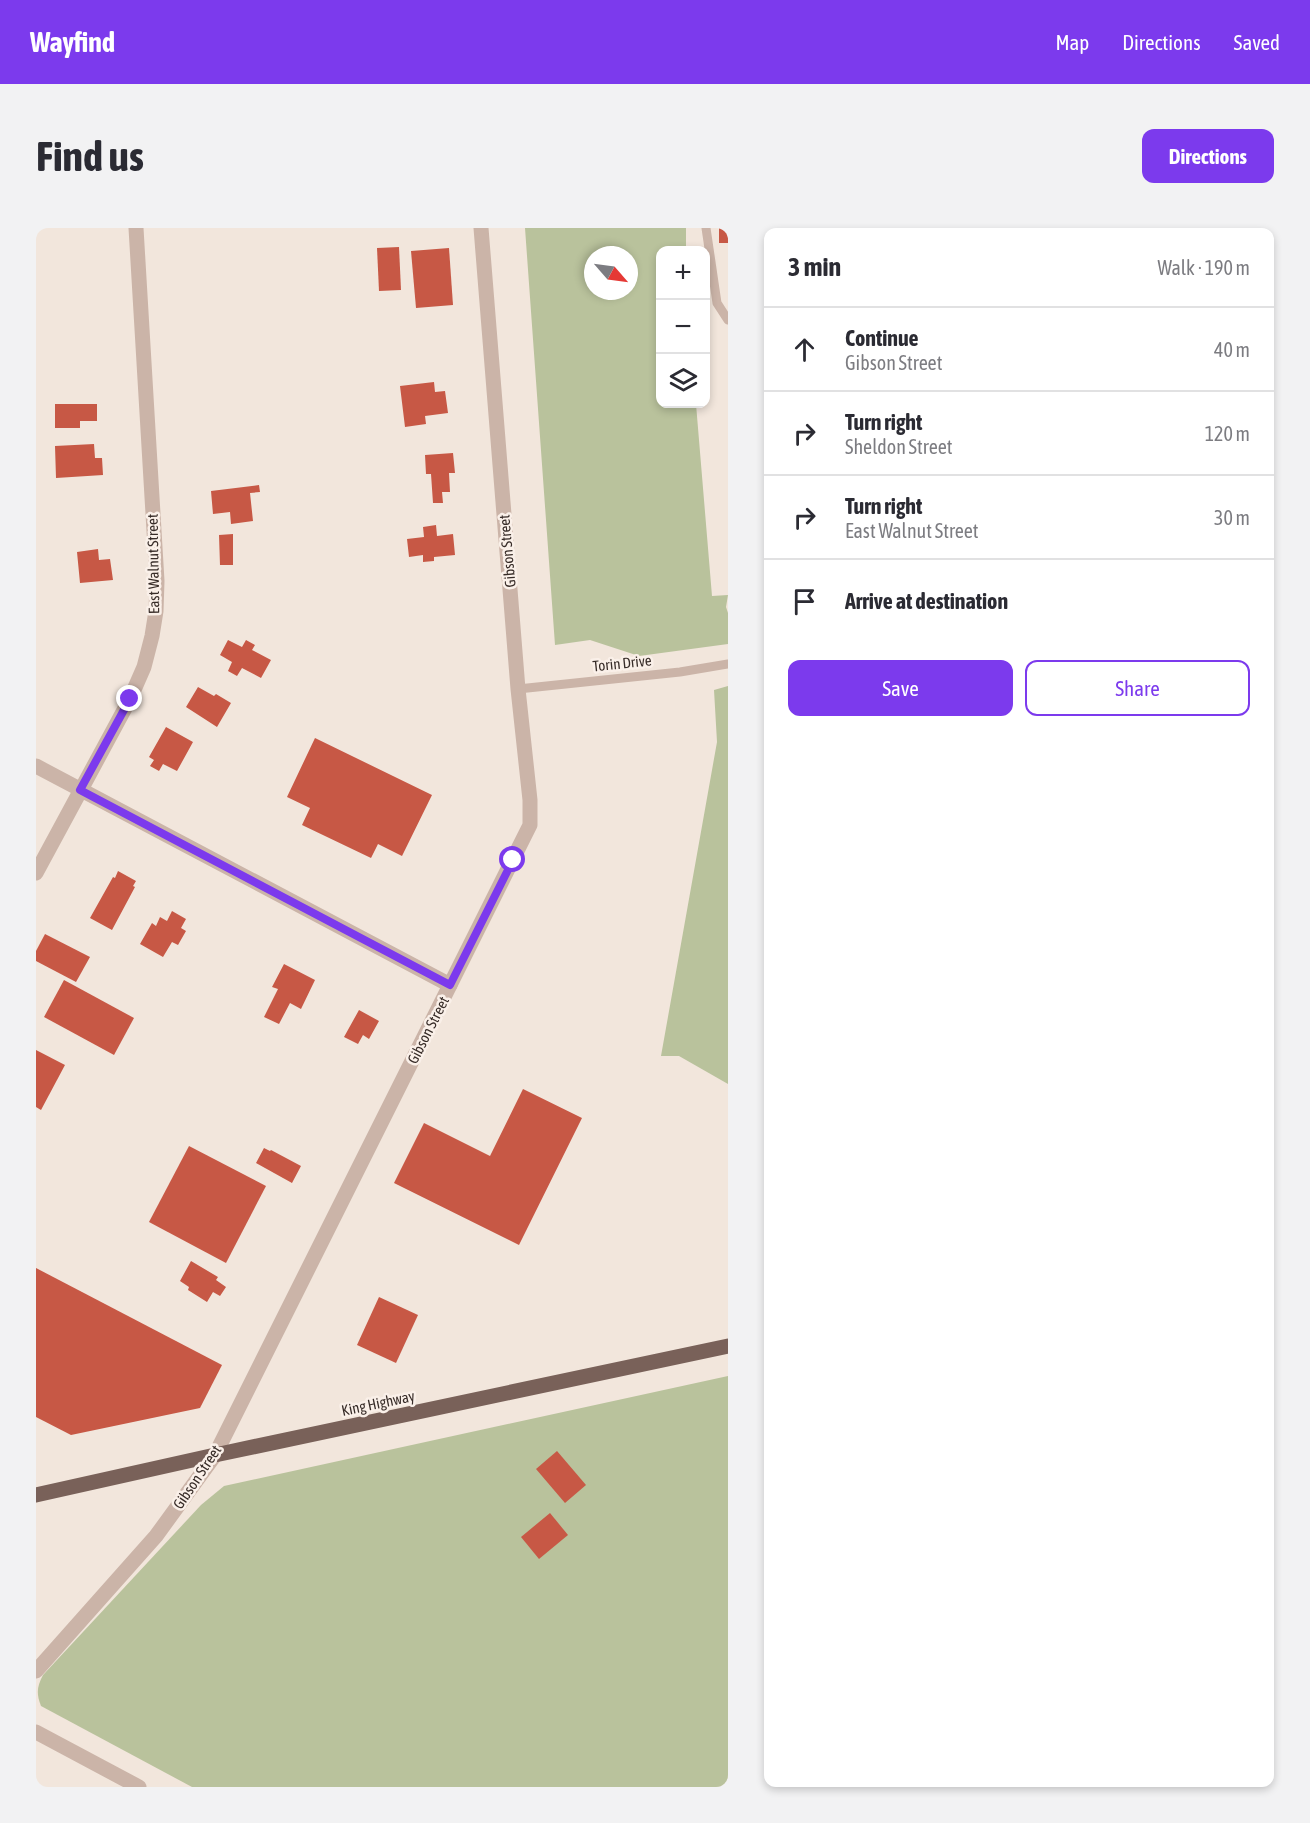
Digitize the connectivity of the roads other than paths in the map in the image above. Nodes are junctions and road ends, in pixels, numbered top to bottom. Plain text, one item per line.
1 (136, 228) edge
2 (481, 228) edge
3 (706, 228) edge
4 (728, 320) edge
5 (728, 664) edge
6 (518, 689) junction
7 (36, 766) edge
8 (80, 790) junction
9 (36, 873) edge
10 (450, 985) junction
11 (728, 1346) edge
12 (215, 1455) junction
13 (36, 1495) edge
14 (36, 1671) edge
15 (36, 1732) edge
16 (130, 1785) edge

1 - 8 street, East Walnut Street
2 - 6 street, Gibson Street
3 - 4 lane
5 - 6 lane, Torin Drive
6 - 10 street, Gibson Street
7 - 8 street
8 - 9 street, East Walnut Street
8 - 10 street
10 - 12 street, Gibson Street
11 - 12 main road, King Highway
12 - 13 main road, King Highway
12 - 14 street, Gibson Street
15 - 16 street

